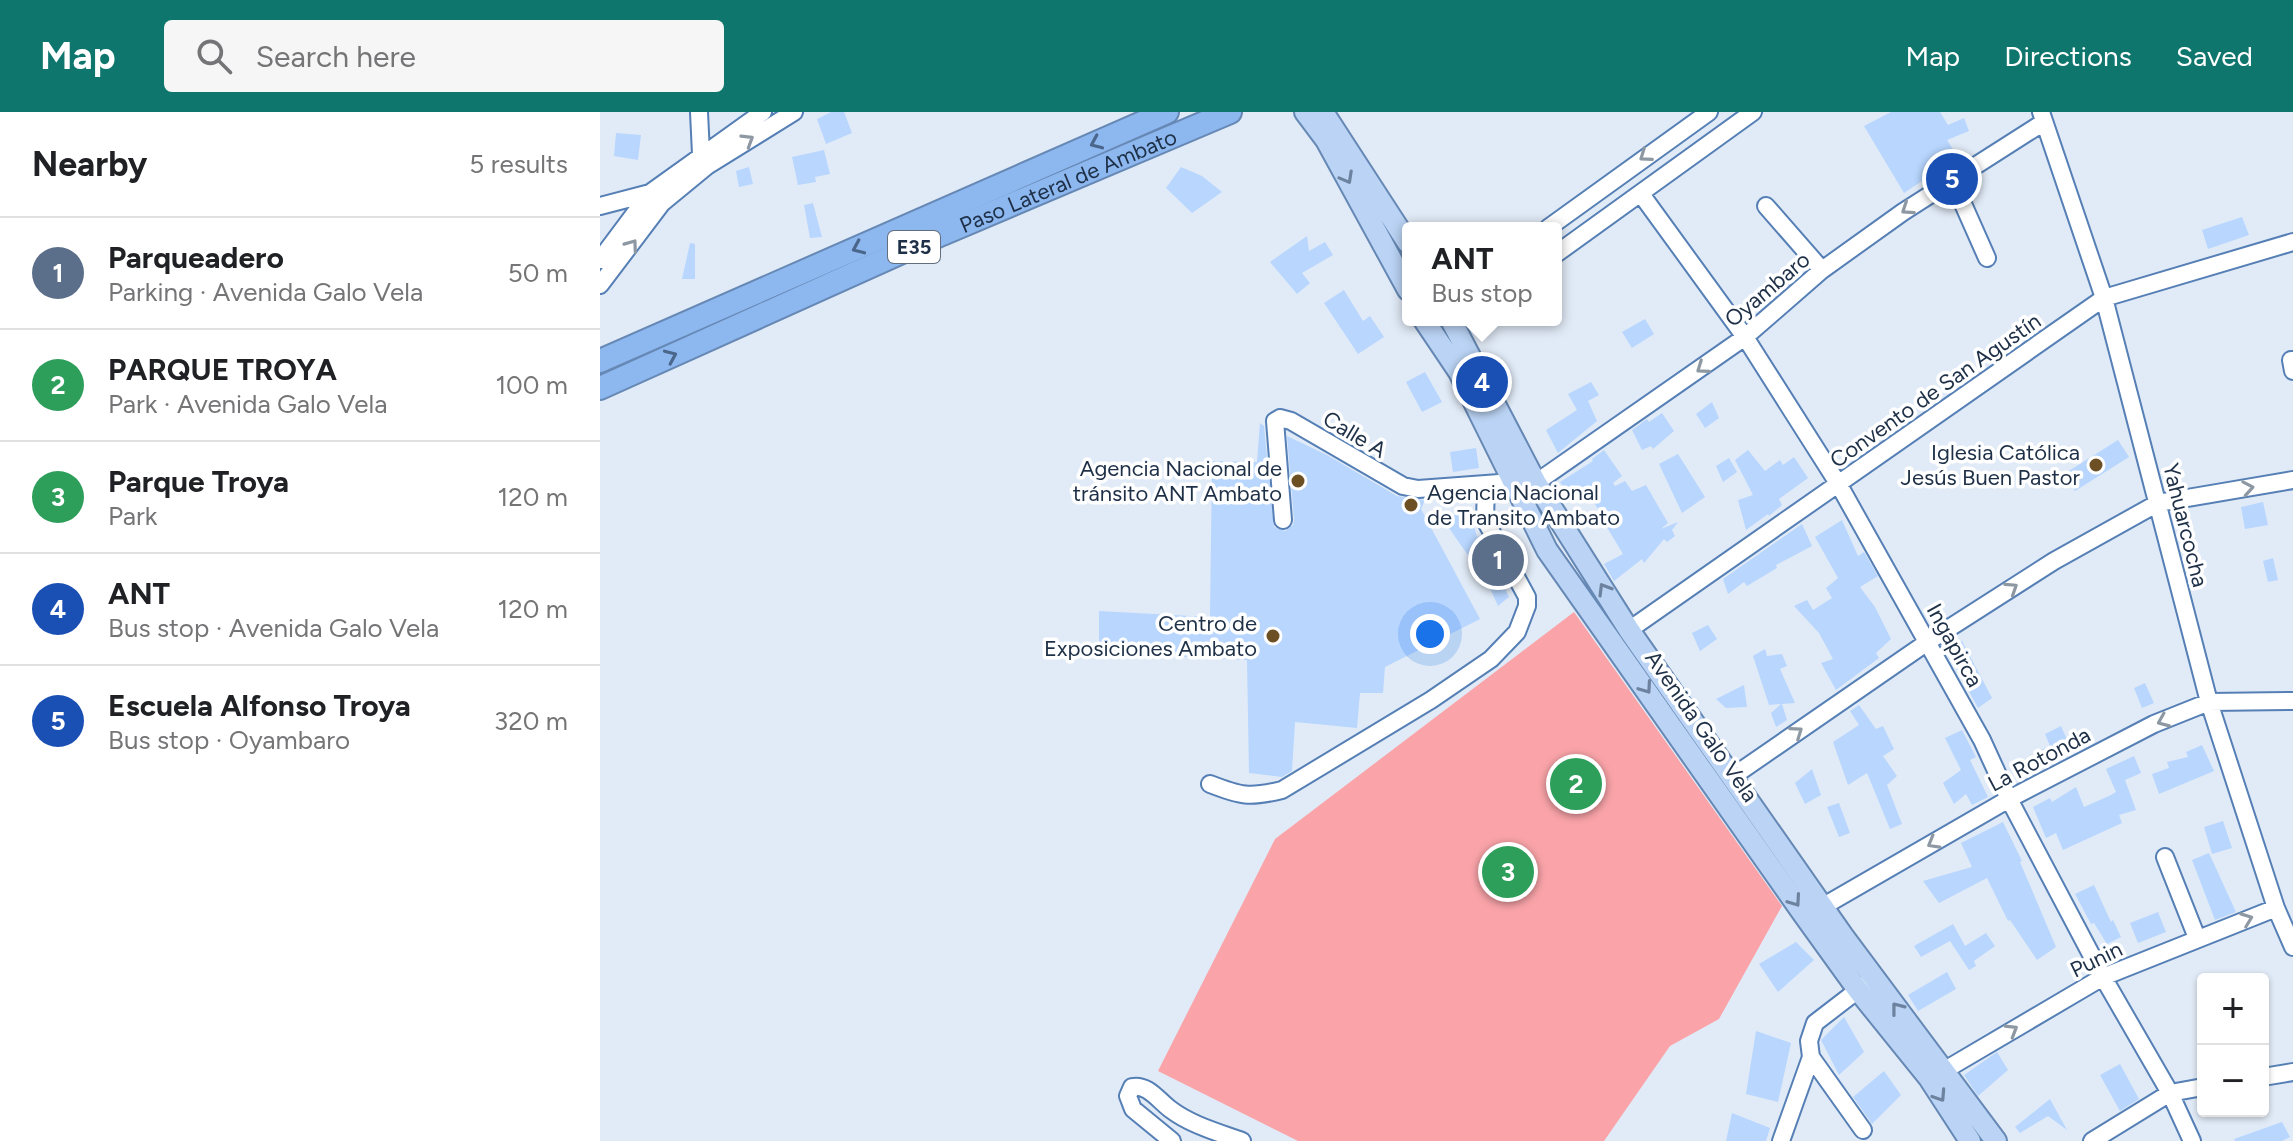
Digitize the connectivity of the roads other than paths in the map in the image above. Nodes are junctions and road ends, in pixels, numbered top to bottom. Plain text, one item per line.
1 (699, 112) edge
2 (763, 112) edge
3 (794, 112) edge
4 (1167, 112) edge
5 (1230, 112) edge
6 (1305, 112) edge
7 (1323, 112) edge
8 (1709, 112) edge
9 (1753, 112) edge
10 (2042, 117) edge
11 (704, 160) junction
12 (1952, 179) junction
13 (1641, 194) junction
14 (656, 198) junction
15 (600, 206) edge
16 (1766, 206) dead end
17 (1556, 222) edge
18 (1402, 234) edge
19 (2293, 242) edge
20 (1562, 250) edge
21 (1987, 258) dead end
22 (600, 260) edge
23 (1822, 270) junction
24 (1402, 279) edge
25 (600, 285) edge
26 (2104, 298) junction
27 (1454, 326) edge
28 (1428, 327) edge
29 (1745, 337) junction
30 (2293, 360) edge
31 (600, 361) edge
32 (2293, 371) edge
33 (600, 388) edge
34 (2293, 480) edge
35 (1486, 485) junction
36 (1839, 485) junction
37 (1523, 486) junction
38 (2158, 503) junction
39 (1283, 520) dead end
40 (1629, 630) junction
41 (1929, 641) junction
42 (2293, 701) edge
43 (2209, 702) junction
44 (1732, 777) junction
45 (1210, 784) dead end
46 (2009, 799) junction
47 (2165, 857) dead end
48 (1822, 907) junction
49 (2276, 908) junction
50 (2197, 938) junction
51 (2293, 947) edge
52 (2103, 977) junction
53 (1866, 984) junction
54 (1811, 1057) junction
55 (1945, 1070) junction
56 (2293, 1072) edge
57 (2269, 1076) edge
58 (2197, 1088) edge
59 (2170, 1093) junction
60 (1863, 1130) dead end
61 (1172, 1141) edge
62 (1242, 1141) edge
63 (1781, 1141) edge
64 (1970, 1141) edge
65 (1996, 1141) edge
66 (2092, 1141) edge
67 (2192, 1141) edge

1 - 11 street
2 - 11 street
11 -> 3 street
4 -> 31 highway, Paso Lateral de Ambato / E35
33 -> 5 highway, Paso Lateral de Ambato / E35
6 -> 24 main road
7 - 18 main road
8 -> 17 street
9 - 13 street
10 - 12 street, Oyambaro
10 - 26 street, Yahuarcocha
11 - 14 street
12 - 21 street
12 -> 23 street, Oyambaro
13 - 20 street
13 - 29 street, Ingapirca
14 - 15 street
14 - 22 street
25 -> 14 street
16 - 23 street
19 - 26 street, Convento de San Agustín
23 - 29 street, Oyambaro
26 - 36 street, Convento de San Agustín
26 - 38 street, Yahuarcocha
27 - 37 main road, Avenida Galo Vela
28 - 37 main road, Avenida Galo Vela
29 - 36 street, Ingapirca
29 -> 37 street, Oyambaro
30 - 32 street
38 -> 34 street
35 - 37 street, Calle A
35 - 39 street, Calle A
35 - 45 street
36 - 40 street, Convento de San Agustín
36 - 41 street, Ingapirca
40 -> 37 main road, Avenida Galo Vela
37 -> 53 main road, Avenida Galo Vela
41 -> 38 street
38 - 43 street, Yahuarcocha
40 - 44 main road, Avenida Galo Vela
44 -> 41 street
41 - 46 street, Ingapirca
42 - 43 street, La Rotonda
43 -> 46 street, La Rotonda
43 - 49 street, Yahuarcocha
44 - 48 main road, Avenida Galo Vela
46 -> 48 street, La Rotonda
46 - 52 street, Ingapirca
47 - 50 street
48 - 53 main road, Avenida Galo Vela
50 -> 49 street, Punin
49 - 51 street, Yahuarcocha
50 - 52 street, Punin
55 -> 52 street, Punin
52 - 59 street, Ingapirca
53 - 54 street
55 -> 53 main road, Avenida Galo Vela
53 -> 64 main road, Avenida Galo Vela
54 - 60 street
54 - 63 street
55 - 65 main road, Avenida Galo Vela
56 - 57 street
58 - 59 street
59 - 66 street
59 - 67 street, Ingapirca
61 - 62 street

